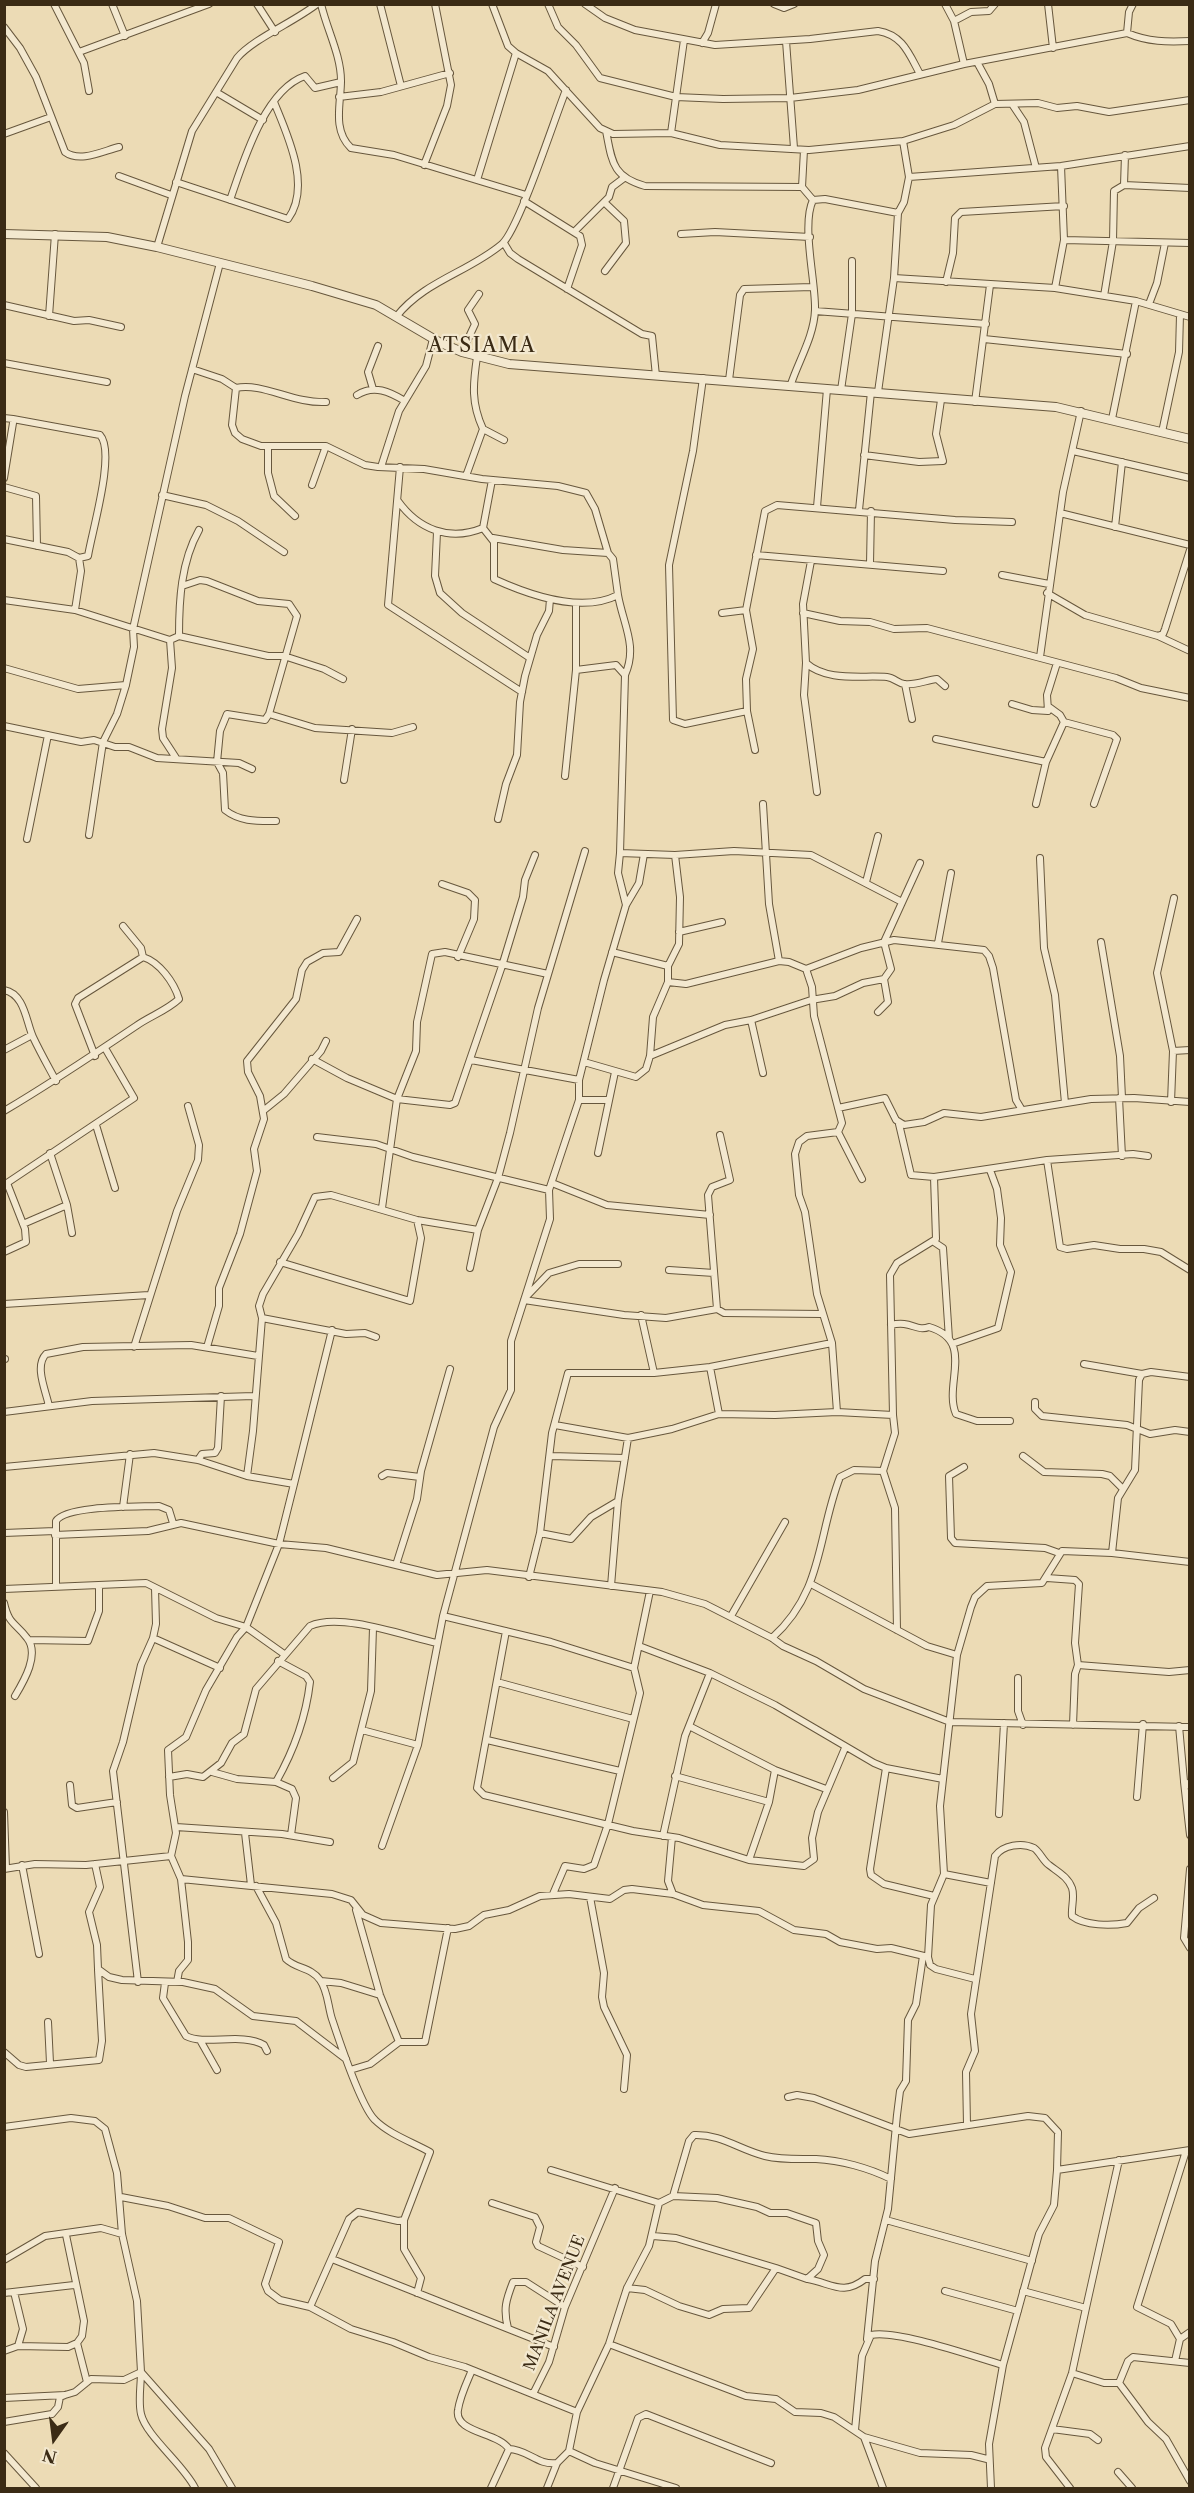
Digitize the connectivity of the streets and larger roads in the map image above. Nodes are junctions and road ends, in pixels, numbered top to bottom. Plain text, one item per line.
1 (54, 4) edge
2 (112, 4) edge
3 (209, 4) edge
4 (257, 4) edge
5 (319, 4) edge
6 (380, 4) edge
7 (435, 4) edge
8 (492, 4) edge
9 (548, 4) edge
10 (585, 4) edge
11 (716, 4) edge
12 (774, 4) edge
13 (794, 4) edge
14 (945, 4) edge
15 (995, 4) edge
16 (1048, 4) edge
17 (1133, 4) edge
18 (954, 21) junction
19 (4, 27) edge
20 (275, 32) junction
21 (1127, 33) junction
22 (126, 36) junction
23 (684, 40) junction
24 (786, 41) junction
25 (1190, 41) edge
26 (702, 43) junction
27 (1053, 48) junction
28 (79, 52) junction
29 (516, 54) junction
30 (977, 62) junction
31 (964, 64) junction
32 (450, 74) junction
33 (920, 74) junction
34 (341, 82) junction
35 (401, 86) junction
36 (566, 90) junction
37 (89, 92) dead end
38 (216, 92) junction
39 (339, 97) junction
40 (676, 97) junction
41 (790, 98) junction
42 (1190, 100) edge
43 (274, 102) junction
44 (995, 104) junction
45 (1012, 104) junction
46 (51, 117) junction
47 (263, 120) junction
48 (606, 131) junction
49 (671, 133) junction
50 (4, 134) edge
51 (903, 141) junction
52 (1190, 146) edge
53 (119, 147) dead end
54 (794, 148) junction
55 (804, 150) junction
56 (1125, 155) junction
57 (424, 165) junction
58 (1061, 166) junction
59 (1036, 168) junction
60 (119, 176) dead end
61 (909, 177) junction
62 (624, 178) junction
63 (477, 180) junction
64 (176, 182) junction
65 (1124, 185) junction
66 (802, 187) junction
67 (1190, 188) edge
68 (171, 195) junction
69 (525, 198) junction
70 (230, 200) junction
71 (813, 200) junction
72 (604, 202) junction
73 (1064, 206) junction
74 (898, 213) junction
75 (575, 231) junction
76 (4, 234) edge
77 (55, 234) junction
78 (681, 234) dead end
79 (810, 237) junction
80 (1064, 240) junction
81 (1113, 241) junction
82 (504, 243) junction
83 (1165, 243) junction
84 (1190, 243) edge
85 (157, 247) junction
86 (852, 261) dead end
87 (220, 263) junction
88 (605, 271) dead end
89 (894, 278) junction
90 (946, 282) junction
91 (990, 285) junction
92 (812, 287) junction
93 (1055, 288) junction
94 (567, 289) junction
95 (479, 294) dead end
96 (1104, 296) junction
97 (1136, 301) junction
98 (1149, 304) junction
99 (4, 305) edge
100 (815, 311) junction
101 (852, 314) junction
102 (1180, 315) junction
103 (49, 316) junction
104 (396, 316) junction
105 (890, 316) junction
106 (1190, 317) edge
107 (986, 324) junction
108 (121, 327) dead end
109 (433, 339) junction
110 (984, 339) junction
111 (378, 346) dead end
112 (462, 352) junction
113 (1127, 354) junction
114 (477, 357) junction
115 (4, 363) edge
116 (192, 369) junction
117 (656, 376) junction
118 (703, 378) junction
119 (729, 380) junction
120 (107, 382) dead end
121 (791, 384) junction
122 (236, 388) junction
123 (373, 389) junction
124 (827, 389) junction
125 (841, 390) junction
126 (875, 392) junction
127 (357, 395) dead end
128 (941, 400) junction
129 (326, 402) dead end
130 (405, 402) junction
131 (975, 402) junction
132 (1081, 411) junction
133 (4, 418) edge
134 (14, 419) junction
135 (1112, 419) junction
136 (483, 429) junction
137 (1162, 432) junction
138 (1190, 439) edge
139 (504, 440) dead end
140 (268, 446) junction
141 (326, 446) junction
142 (1073, 451) junction
143 (864, 455) junction
144 (1122, 462) junction
145 (381, 467) junction
146 (400, 467) junction
147 (466, 477) junction
148 (4, 478) edge
149 (1190, 478) edge
150 (492, 480) junction
151 (312, 485) dead end
152 (4, 487) edge
153 (162, 495) junction
154 (398, 501) junction
155 (817, 507) junction
156 (859, 510) junction
157 (872, 511) junction
158 (1060, 513) junction
159 (295, 516) dead end
160 (1012, 522) dead end
161 (1115, 527) junction
162 (483, 528) junction
163 (199, 530) dead end
164 (437, 532) junction
165 (493, 538) junction
166 (4, 539) edge
167 (1190, 545) edge
168 (37, 546) junction
169 (1190, 550) edge
170 (284, 552) dead end
171 (608, 553) junction
172 (756, 555) junction
173 (79, 558) junction
174 (811, 561) junction
175 (870, 564) junction
176 (943, 571) dead end
177 (1002, 575) dead end
178 (1048, 584) junction
179 (182, 586) junction
180 (1047, 593) junction
181 (618, 595) junction
182 (550, 599) junction
183 (4, 600) edge
184 (576, 603) junction
185 (75, 610) junction
186 (746, 610) junction
187 (722, 613) dead end
188 (803, 613) junction
189 (133, 629) junction
190 (179, 636) junction
191 (1158, 636) junction
192 (170, 640) junction
193 (1190, 651) edge
194 (284, 656) junction
195 (1040, 657) junction
196 (530, 658) junction
197 (806, 663) junction
198 (1057, 663) junction
199 (4, 668) edge
200 (576, 670) junction
201 (625, 675) junction
202 (343, 679) dead end
203 (905, 684) junction
204 (126, 685) junction
205 (945, 686) dead end
206 (522, 692) junction
207 (1190, 698) edge
208 (1012, 704) dead end
209 (1049, 707) junction
210 (747, 711) junction
211 (269, 714) junction
212 (912, 719) dead end
213 (1065, 722) junction
214 (4, 726) edge
215 (413, 727) dead end
216 (352, 729) junction
217 (48, 735) junction
218 (936, 739) dead end
219 (103, 742) junction
220 (755, 750) dead end
221 (176, 758) junction
222 (217, 762) junction
223 (1046, 762) junction
224 (252, 769) dead end
225 (566, 776) dead end
226 (344, 780) dead end
227 (817, 792) dead end
228 (764, 804) dead end
229 (1036, 804) dead end
230 (1094, 804) dead end
231 (498, 819) dead end
232 (276, 821) dead end
233 (89, 835) dead end
234 (878, 836) dead end
235 (27, 839) dead end
236 (585, 851) dead end
237 (620, 853) junction
238 (767, 853) junction
239 (644, 854) junction
240 (535, 855) dead end
241 (675, 855) junction
242 (1040, 858) dead end
243 (920, 863) dead end
244 (951, 873) dead end
245 (866, 882) junction
246 (442, 884) dead end
247 (1174, 898) dead end
248 (902, 902) junction
249 (626, 905) junction
250 (357, 919) dead end
251 (722, 922) dead end
252 (123, 926) dead end
253 (679, 932) junction
254 (884, 942) junction
255 (1101, 942) dead end
256 (938, 943) junction
257 (612, 952) junction
258 (143, 957) junction
259 (458, 957) junction
260 (779, 961) junction
261 (502, 966) junction
262 (668, 966) junction
263 (806, 969) junction
264 (548, 974) junction
265 (884, 979) junction
266 (668, 982) junction
267 (4, 990) edge
268 (811, 1000) junction
269 (878, 1012) dead end
270 (751, 1020) junction
271 (32, 1035) junction
272 (326, 1041) dead end
273 (105, 1048) junction
274 (4, 1050) edge
275 (1190, 1050) edge
276 (1173, 1051) junction
277 (95, 1056) junction
278 (650, 1056) junction
279 (312, 1059) junction
280 (471, 1060) junction
281 (584, 1062) junction
282 (524, 1068) junction
283 (615, 1072) junction
284 (763, 1073) dead end
285 (579, 1080) junction
286 (56, 1081) junction
287 (1121, 1098) junction
288 (397, 1099) junction
289 (579, 1100) junction
290 (608, 1100) junction
291 (1171, 1102) junction
292 (1190, 1102) edge
293 (1065, 1103) junction
294 (188, 1106) dead end
295 (838, 1108) junction
296 (1022, 1110) junction
297 (4, 1111) edge
298 (263, 1111) junction
299 (899, 1124) junction
300 (96, 1125) junction
301 (838, 1132) junction
302 (720, 1135) dead end
303 (317, 1137) dead end
304 (391, 1149) junction
305 (50, 1153) junction
306 (598, 1153) dead end
307 (1122, 1156) junction
308 (1148, 1156) dead end
309 (1047, 1160) junction
310 (990, 1170) junction
311 (934, 1177) junction
312 (498, 1178) junction
313 (862, 1179) dead end
314 (552, 1183) junction
315 (6, 1184) edge
316 (115, 1188) dead end
317 (549, 1190) junction
318 (67, 1205) junction
319 (382, 1208) junction
320 (710, 1215) junction
321 (417, 1220) junction
322 (429, 1222) junction
323 (23, 1224) junction
324 (478, 1230) junction
325 (72, 1233) dead end
326 (421, 1238) junction
327 (934, 1242) junction
328 (4, 1252) edge
329 (280, 1262) junction
330 (618, 1264) dead end
331 (470, 1268) dead end
332 (669, 1270) dead end
333 (1190, 1270) edge
334 (714, 1273) junction
335 (149, 1295) junction
336 (524, 1300) junction
337 (4, 1304) edge
338 (717, 1309) junction
339 (822, 1314) junction
340 (641, 1315) junction
341 (262, 1318) junction
342 (891, 1325) junction
343 (332, 1330) junction
344 (376, 1337) dead end
345 (951, 1342) junction
346 (832, 1343) junction
347 (134, 1347) junction
348 (207, 1347) junction
349 (258, 1356) junction
350 (1084, 1365) dead end
351 (710, 1367) junction
352 (450, 1370) dead end
353 (654, 1373) junction
354 (1142, 1374) junction
355 (1190, 1377) edge
356 (221, 1396) junction
357 (254, 1396) junction
358 (1035, 1402) dead end
359 (50, 1406) junction
360 (4, 1412) edge
361 (837, 1412) junction
362 (719, 1414) junction
363 (893, 1415) junction
364 (1010, 1421) dead end
365 (555, 1425) junction
366 (1137, 1430) junction
367 (1190, 1432) edge
368 (628, 1438) junction
369 (130, 1454) junction
370 (551, 1456) junction
371 (1023, 1456) dead end
372 (625, 1458) junction
373 (198, 1460) junction
374 (4, 1467) edge
375 (964, 1467) dead end
376 (884, 1471) junction
377 (247, 1476) junction
378 (382, 1476) dead end
379 (420, 1477) junction
380 (294, 1484) junction
381 (1122, 1488) junction
382 (618, 1500) junction
383 (123, 1507) junction
384 (785, 1522) dead end
385 (173, 1523) junction
386 (4, 1533) edge
387 (55, 1533) junction
388 (540, 1533) junction
389 (279, 1544) junction
390 (1059, 1552) junction
391 (1112, 1553) junction
392 (1190, 1563) edge
393 (396, 1565) junction
394 (454, 1575) junction
395 (529, 1577) junction
396 (1047, 1578) junction
397 (811, 1584) junction
398 (99, 1585) junction
399 (56, 1586) junction
400 (611, 1586) junction
401 (155, 1588) junction
402 (4, 1589) edge
403 (650, 1591) junction
404 (4, 1603) edge
405 (442, 1616) junction
406 (731, 1616) junction
407 (246, 1627) junction
408 (372, 1628) junction
409 (897, 1630) junction
410 (506, 1631) junction
411 (153, 1638) junction
412 (772, 1638) junction
413 (29, 1640) junction
414 (437, 1643) junction
415 (639, 1646) junction
416 (284, 1654) junction
417 (957, 1655) junction
418 (278, 1661) junction
419 (1078, 1665) junction
420 (220, 1668) junction
421 (634, 1668) junction
422 (1190, 1670) edge
423 (710, 1673) junction
424 (1018, 1678) dead end
425 (497, 1682) junction
426 (15, 1696) dead end
427 (633, 1719) junction
428 (950, 1722) junction
429 (1004, 1724) junction
430 (1143, 1724) junction
431 (1023, 1725) junction
432 (1073, 1725) junction
433 (689, 1726) junction
434 (1179, 1726) junction
435 (1190, 1727) edge
436 (362, 1730) junction
437 (487, 1740) junction
438 (418, 1745) junction
439 (845, 1748) junction
440 (886, 1768) junction
441 (776, 1770) junction
442 (620, 1771) junction
443 (212, 1772) junction
444 (675, 1776) junction
445 (169, 1777) junction
446 (333, 1778) dead end
447 (943, 1779) junction
448 (276, 1782) junction
449 (1187, 1784) edge
450 (70, 1785) dead end
451 (826, 1789) junction
452 (1137, 1797) dead end
453 (117, 1802) junction
454 (769, 1802) junction
455 (4, 1812) edge
456 (999, 1815) dead end
457 (608, 1824) junction
458 (176, 1827) junction
459 (245, 1833) junction
460 (291, 1835) junction
461 (1190, 1835) edge
462 (663, 1836) junction
463 (672, 1837) junction
464 (330, 1842) dead end
465 (382, 1846) dead end
466 (171, 1856) junction
467 (749, 1860) junction
468 (123, 1861) junction
469 (95, 1864) junction
470 (22, 1865) junction
471 (5, 1869) edge
472 (1190, 1869) edge
473 (944, 1874) junction
474 (181, 1879) junction
475 (990, 1883) junction
476 (253, 1886) junction
477 (1188, 1891) edge
478 (553, 1894) junction
479 (673, 1894) junction
480 (934, 1896) junction
481 (590, 1897) junction
482 (1154, 1898) dead end
483 (356, 1909) junction
484 (448, 1928) junction
485 (1190, 1948) edge
486 (39, 1954) dead end
487 (926, 1957) junction
488 (98, 1969) junction
489 (975, 1979) junction
490 (321, 1981) junction
491 (138, 1982) junction
492 (177, 1982) junction
493 (165, 1983) junction
494 (380, 1995) junction
495 (48, 2022) dead end
496 (200, 2040) junction
497 (399, 2042) junction
498 (267, 2050) dead end
499 (4, 2052) edge
500 (346, 2059) junction
501 (50, 2063) junction
502 (217, 2070) dead end
503 (350, 2070) junction
504 (624, 2089) dead end
505 (788, 2097) dead end
506 (967, 2125) junction
507 (4, 2127) edge
508 (896, 2130) junction
509 (1188, 2150) edge
510 (1119, 2160) junction
511 (551, 2170) dead end
512 (1057, 2170) junction
513 (891, 2179) junction
514 (615, 2188) junction
515 (673, 2196) junction
516 (121, 2197) junction
517 (492, 2203) dead end
518 (659, 2203) junction
519 (404, 2220) junction
520 (886, 2220) junction
521 (122, 2234) junction
522 (66, 2235) junction
523 (653, 2236) junction
524 (332, 2259) junction
525 (4, 2260) edge
526 (1032, 2261) junction
527 (583, 2267) junction
528 (776, 2268) junction
529 (807, 2279) junction
530 (874, 2279) junction
531 (75, 2285) junction
532 (627, 2288) junction
533 (945, 2291) dead end
534 (1023, 2291) junction
535 (14, 2292) junction
536 (4, 2293) edge
537 (417, 2293) junction
538 (310, 2307) junction
539 (565, 2307) junction
540 (1086, 2308) junction
541 (1018, 2311) junction
542 (508, 2328) junction
543 (1190, 2331) edge
544 (867, 2339) junction
545 (1180, 2339) junction
546 (77, 2343) junction
547 (609, 2344) junction
548 (18, 2346) junction
549 (554, 2347) junction
550 (4, 2350) edge
551 (1175, 2361) junction
552 (1190, 2363) edge
553 (1003, 2365) junction
554 (472, 2370) junction
555 (141, 2372) junction
556 (1072, 2373) junction
557 (87, 2382) junction
558 (1119, 2384) junction
559 (532, 2394) junction
560 (65, 2395) junction
561 (4, 2398) edge
562 (577, 2412) junction
563 (4, 2422) edge
564 (1052, 2429) junction
565 (855, 2430) junction
566 (864, 2437) junction
567 (1098, 2440) dead end
568 (509, 2449) junction
569 (569, 2451) junction
570 (4, 2453) edge
571 (987, 2459) junction
572 (557, 2463) junction
573 (771, 2463) dead end
574 (622, 2470) junction
575 (1118, 2472) dead end
576 (1190, 2481) edge
577 (36, 2488) edge
578 (195, 2488) edge
579 (232, 2488) edge
580 (492, 2488) edge
581 (547, 2488) edge
582 (614, 2488) edge
583 (675, 2488) edge
584 (882, 2488) edge
585 (991, 2488) edge
586 (1070, 2488) edge
587 (1132, 2488) edge

1 - 28 street
2 - 22 street
3 - 22 street
4 - 20 street
5 - 20 street
5 - 34 street
6 - 35 street
7 - 32 street
8 - 29 street
9 - 40 street
10 - 23 street
11 - 26 street
12 - 13 street
14 - 18 street
15 - 18 street
16 - 27 street
17 - 21 street
18 - 31 street
19 - 46 street
20 - 38 street
21 - 25 street
21 - 27 street
22 - 28 street
23 - 26 street
23 - 40 street
24 - 26 street
24 - 33 street
24 - 41 street
27 - 30 street
28 - 37 street
29 - 36 street
29 - 63 street
30 - 31 street
30 - 44 street
31 - 33 street
32 - 35 street
32 - 57 street
33 - 41 street
34 - 39 street
34 - 43 street
35 - 39 street
36 - 48 street
36 - 69 street
38 - 47 street
38 - 64 street
39 - 57 street
40 - 41 street
40 - 49 street
41 - 54 street
42 - 45 street
43 - 47 street
43 - 70 street
44 - 45 street
44 - 51 street
45 - 59 street
46 - 50 street
46 - 53 street
47 - 70 street
48 - 49 street
48 - 62 street
49 - 54 street
51 - 55 street
51 - 61 street
52 - 56 street
54 - 55 street
55 - 66 street
56 - 58 street
56 - 65 street
57 - 63 street
58 - 59 street
58 - 73 street
59 - 61 street
60 - 68 street
61 - 74 street
62 - 66 street
62 - 72 street
63 - 69 street
64 - 68 street
64 - 70 street
65 - 67 street
65 - 81 street
66 - 71 street
68 - 85 street
69 - 75 street
69 - 82 street
71 - 74 street
71 - 79 street
72 - 75 street
72 - 88 street
73 - 80 street
73 - 90 street
74 - 89 street
75 - 94 street
76 - 77 street
77 - 85 street
77 - 103 street
78 - 79 street
79 - 92 street
80 - 81 street
80 - 93 street
81 - 83 street
81 - 96 street
82 - 94 street
82 - 104 street
83 - 84 street
83 - 98 street
85 - 87 street
86 - 101 street
87 - 104 street
87 - 116 street
89 - 90 street
89 - 105 street
90 - 91 street
91 - 93 street
91 - 107 street
92 - 100 street
92 - 119 street
93 - 96 street
94 - 117 street
95 - 112 street
96 - 97 street
97 - 98 street
97 - 113 street
98 - 102 street
99 - 103 street
100 - 101 street
100 - 121 street
101 - 105 street
101 - 125 street
102 - 106 street
102 - 137 street
103 - 108 street
104 - 109 street
105 - 107 street
105 - 126 street
107 - 110 street
109 - 112 street
109 - 130 street
110 - 113 street
110 - 131 street
111 - 123 street
112 - 114 street
113 - 135 street
114 - 117 street
114 - 136 street
115 - 120 street
116 - 122 street
116 - 153 street
117 - 118 street
118 - 119 street
118 - 210 street
119 - 121 street
121 - 124 street
122 - 129 street
122 - 140 street
123 - 127 street
123 - 130 street
124 - 125 street
124 - 155 street
125 - 126 street
126 - 128 street
126 - 143 street
128 - 131 street
128 - 143 street
130 - 145 street
131 - 132 street
132 - 135 street
132 - 142 street
133 - 134 street
134 - 148 street
134 - 173 street
135 - 137 street
136 - 139 street
136 - 147 street
137 - 138 street
140 - 141 street
140 - 159 street
141 - 145 street
141 - 151 street
142 - 144 street
142 - 158 street
143 - 156 street
144 - 149 street
144 - 161 street
145 - 146 street
146 - 147 street
146 - 154 street
147 - 150 street
150 - 162 street
150 - 171 street
152 - 168 street
153 - 170 street
153 - 189 street
154 - 164 street
154 - 206 street
155 - 156 street
155 - 172 street
156 - 157 street
157 - 160 street
157 - 175 street
158 - 161 street
158 - 178 street
161 - 167 street
162 - 164 street
162 - 165 street
163 - 179 street
164 - 196 street
165 - 171 street
165 - 182 street
166 - 168 street
168 - 173 street
169 - 191 street
171 - 181 street
172 - 174 street
172 - 186 street
173 - 185 street
174 - 175 street
174 - 188 street
175 - 176 street
177 - 178 street
178 - 180 street
179 - 190 street
179 - 194 street
180 - 191 street
180 - 195 street
181 - 184 street
181 - 201 street
182 - 184 street
182 - 196 street
183 - 185 street
184 - 200 street
185 - 189 street
186 - 187 street
186 - 210 street
188 - 195 street
188 - 197 street
189 - 192 street
189 - 204 street
190 - 192 street
190 - 194 street
191 - 193 street
192 - 221 street
194 - 202 street
194 - 211 street
195 - 198 street
196 - 206 street
197 - 203 street
197 - 227 street
198 - 207 street
198 - 209 street
199 - 204 street
200 - 201 street
200 - 225 street
201 - 237 street
203 - 205 street
203 - 212 street
204 - 219 street
206 - 231 street
208 - 209 street
209 - 213 street
210 - 220 street
211 - 216 street
211 - 222 street
213 - 223 street
213 - 230 street
214 - 217 street
215 - 216 street
216 - 226 street
217 - 219 street
217 - 235 street
218 - 223 street
219 - 221 street
219 - 233 street
221 - 222 street
222 - 224 street
222 - 232 street
223 - 229 street
228 - 238 street
234 - 245 street
236 - 264 street
237 - 239 street
237 - 249 street
238 - 241 street
238 - 245 street
238 - 260 street
239 - 241 street
239 - 249 street
240 - 261 street
241 - 253 street
242 - 293 street
243 - 248 street
244 - 256 street
245 - 248 street
246 - 259 street
247 - 276 street
248 - 254 street
249 - 257 street
250 - 298 street
251 - 253 street
252 - 258 street
253 - 262 street
254 - 256 street
254 - 263 street
254 - 265 street
255 - 287 street
256 - 296 street
257 - 262 street
257 - 281 street
258 - 273 street
258 - 277 street
259 - 261 street
259 - 288 street
260 - 263 street
260 - 266 street
261 - 264 street
261 - 280 street
262 - 266 street
263 - 268 street
264 - 282 street
265 - 268 street
265 - 269 street
266 - 278 street
267 - 271 street
268 - 270 street
268 - 295 street
270 - 278 street
270 - 284 street
271 - 274 street
271 - 286 street
272 - 279 street
273 - 277 street
273 - 300 street
275 - 276 street
276 - 291 street
277 - 286 street
278 - 283 street
279 - 288 street
279 - 298 street
280 - 282 street
280 - 288 street
281 - 283 street
281 - 285 street
282 - 285 street
282 - 312 street
283 - 290 street
285 - 289 street
286 - 297 street
287 - 291 street
287 - 293 street
287 - 307 street
288 - 304 street
289 - 290 street
289 - 314 street
290 - 306 street
291 - 292 street
293 - 296 street
294 - 335 street
295 - 299 street
295 - 301 street
296 - 299 street
298 - 348 street
299 - 311 street
300 - 305 street
300 - 316 street
301 - 313 street
301 - 339 street
302 - 320 street
303 - 304 street
304 - 312 street
304 - 319 street
305 - 315 street
305 - 318 street
307 - 308 street
307 - 309 street
309 - 310 street
309 - 333 street
310 - 311 street
310 - 345 street
311 - 327 street
312 - 317 street
312 - 324 street
314 - 317 street
314 - 320 street
315 - 323 street
317 - 336 street
318 - 323 street
318 - 325 street
319 - 321 street
319 - 329 street
320 - 334 street
321 - 322 street
321 - 326 street
322 - 324 street
322 - 326 street
323 - 328 street
324 - 331 street
326 - 329 street
327 - 342 street
327 - 345 street
329 - 341 street
330 - 336 street
332 - 334 street
334 - 338 street
335 - 337 street
335 - 347 street
336 - 340 street
336 - 394 street
338 - 339 street
338 - 340 street
339 - 346 street
340 - 353 street
341 - 343 street
341 - 349 street
342 - 345 street
342 - 363 street
343 - 344 street
343 - 380 street
345 - 364 street
346 - 351 street
346 - 361 street
347 - 348 street
347 - 359 street
348 - 349 street
349 - 357 street
350 - 354 street
351 - 353 street
351 - 362 street
352 - 379 street
353 - 365 street
354 - 355 street
354 - 366 street
356 - 357 street
356 - 359 street
356 - 373 street
357 - 377 street
358 - 366 street
359 - 360 street
361 - 362 street
361 - 363 street
362 - 368 street
363 - 376 street
365 - 368 street
365 - 370 street
366 - 367 street
366 - 381 street
368 - 372 street
369 - 373 street
369 - 374 street
369 - 383 street
370 - 372 street
370 - 388 street
371 - 381 street
372 - 382 street
373 - 377 street
375 - 390 street
376 - 397 street
376 - 409 street
377 - 380 street
378 - 379 street
379 - 393 street
380 - 389 street
381 - 391 street
382 - 388 street
382 - 400 street
383 - 385 street
383 - 387 street
384 - 406 street
385 - 387 street
385 - 389 street
386 - 387 street
387 - 399 street
388 - 395 street
389 - 393 street
389 - 407 street
390 - 391 street
390 - 396 street
391 - 392 street
393 - 394 street
394 - 395 street
394 - 405 street
395 - 400 street
396 - 417 street
396 - 419 street
397 - 409 street
397 - 412 street
398 - 399 street
398 - 401 street
398 - 413 street
399 - 402 street
400 - 403 street
401 - 407 street
401 - 411 street
403 - 406 street
403 - 415 street
404 - 413 street
405 - 410 street
405 - 414 street
406 - 412 street
407 - 416 street
407 - 420 street
408 - 414 street
408 - 416 street
408 - 436 street
409 - 417 street
410 - 421 street
410 - 425 street
411 - 420 street
411 - 453 street
412 - 428 street
413 - 426 street
414 - 438 street
415 - 421 street
415 - 423 street
416 - 418 street
417 - 428 street
418 - 443 street
418 - 448 street
419 - 422 street
419 - 432 street
420 - 445 street
421 - 427 street
423 - 433 street
423 - 439 street
424 - 431 street
425 - 427 street
425 - 437 street
427 - 442 street
428 - 429 street
428 - 447 street
429 - 431 street
429 - 456 street
430 - 432 street
430 - 434 street
430 - 452 street
431 - 432 street
433 - 441 street
433 - 444 street
434 - 435 street
434 - 449 street
436 - 438 street
436 - 446 street
437 - 442 street
437 - 457 street
438 - 465 street
439 - 440 street
439 - 451 street
440 - 447 street
440 - 480 street
441 - 451 street
441 - 454 street
442 - 457 street
443 - 445 street
443 - 448 street
444 - 454 street
444 - 462 street
445 - 458 street
447 - 473 street
448 - 460 street
449 - 461 street
450 - 453 street
451 - 467 street
453 - 468 street
454 - 467 street
455 - 471 street
457 - 462 street
457 - 478 street
458 - 459 street
458 - 466 street
459 - 460 street
459 - 476 street
460 - 464 street
462 - 463 street
463 - 467 street
463 - 479 street
466 - 468 street
466 - 474 street
468 - 469 street
468 - 491 street
469 - 470 street
469 - 488 street
470 - 471 street
470 - 486 street
472 - 477 street
473 - 475 street
473 - 480 street
474 - 476 street
474 - 492 street
475 - 482 street
475 - 489 street
476 - 483 street
476 - 490 street
477 - 485 street
478 - 481 street
478 - 484 street
479 - 481 street
479 - 487 street
480 - 487 street
481 - 504 street
483 - 484 street
483 - 494 street
484 - 497 street
487 - 489 street
487 - 508 street
488 - 491 street
488 - 501 street
489 - 506 street
490 - 494 street
490 - 500 street
491 - 493 street
492 - 493 street
492 - 500 street
493 - 496 street
494 - 497 street
495 - 501 street
496 - 498 street
496 - 502 street
497 - 503 street
499 - 501 street
500 - 503 street
503 - 519 street
505 - 508 street
506 - 508 street
506 - 512 street
507 - 516 street
508 - 513 street
509 - 510 street
509 - 545 street
510 - 512 street
510 - 540 street
511 - 514 street
512 - 526 street
513 - 515 street
513 - 520 street
514 - 518 street
514 - 527 street, MANILA AVENUE
515 - 518 street
515 - 529 street
516 - 521 street
516 - 538 street
517 - 527 street
518 - 523 street
519 - 524 street
519 - 537 street
520 - 526 street
520 - 530 street
521 - 522 street
521 - 555 street
522 - 525 street
522 - 531 street
523 - 528 street
523 - 532 street
524 - 537 street
524 - 538 street
526 - 534 street
527 - 539 street, MANILA AVENUE
528 - 529 street
528 - 532 street
529 - 530 street
530 - 544 street
531 - 535 street
531 - 546 street
532 - 547 street
533 - 541 street
534 - 540 street
534 - 541 street
535 - 536 street
535 - 548 street
537 - 542 street
538 - 554 street
539 - 542 street
539 - 549 street, MANILA AVENUE
540 - 556 street
541 - 553 street
542 - 549 street
543 - 545 street
544 - 553 street
544 - 565 street
545 - 551 street
546 - 548 street
546 - 557 street
547 - 562 street
547 - 565 street
548 - 550 street
549 - 559 street, MANILA AVENUE
551 - 552 street
551 - 558 street
553 - 571 street
554 - 559 street
554 - 568 street
555 - 557 street
555 - 578 street
555 - 579 street
556 - 558 street
556 - 564 street
557 - 560 street
558 - 576 street
559 - 562 street
560 - 561 street
560 - 563 street
562 - 569 street
564 - 567 street
564 - 586 street
565 - 566 street
566 - 571 street
566 - 584 street
568 - 572 street
568 - 580 street
569 - 572 street
569 - 574 street
570 - 577 street
571 - 585 street
572 - 581 street
573 - 574 street
574 - 582 street
574 - 583 street
575 - 587 street

